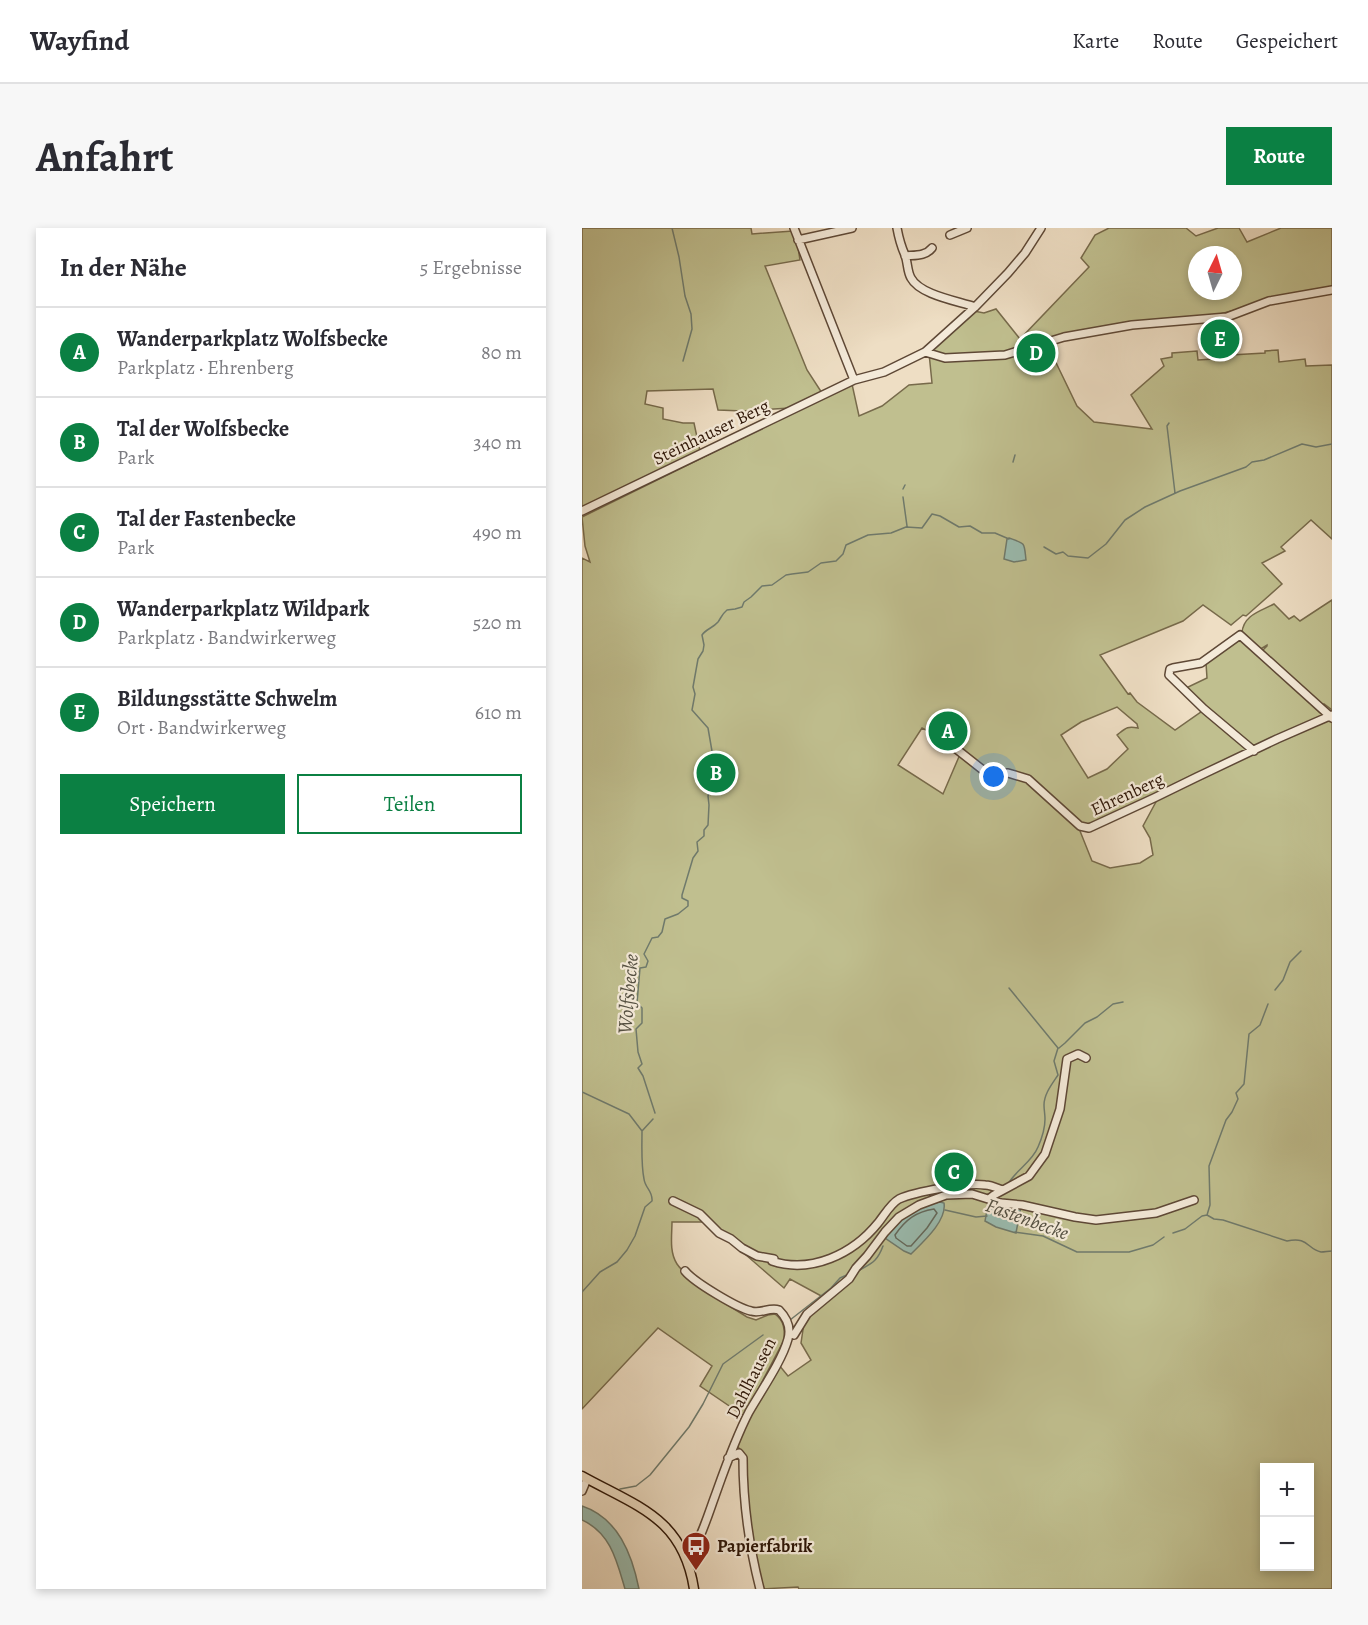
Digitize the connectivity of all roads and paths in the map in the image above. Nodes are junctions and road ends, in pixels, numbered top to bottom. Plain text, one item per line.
1 (794, 228) edge
2 (852, 228) edge
3 (897, 228) edge
4 (967, 228) edge
5 (1041, 228) edge
6 (950, 235) dead end
7 (798, 240) junction
8 (932, 248) dead end
9 (905, 256) junction
10 (1332, 290) edge
11 (975, 307) junction
12 (925, 352) junction
13 (853, 381) junction
14 (582, 511) edge
15 (1332, 717) edge
16 (950, 744) dead end
17 (1254, 751) junction
18 (1086, 1058) dead end
19 (1002, 1190) junction
20 (988, 1199) junction
21 (1194, 1200) dead end
22 (674, 1201) dead end
23 (685, 1271) dead end
24 (794, 1335) dead end
25 (728, 1458) junction
26 (584, 1478) edge
27 (582, 1491) edge
28 (686, 1558) junction
29 (694, 1589) edge
30 (760, 1589) edge

1 - 7 street
2 - 7 street
3 - 9 street
4 - 6 street
5 - 11 street, Steinhauser Berg
7 - 13 street
8 - 9 street
9 - 11 street
10 - 12 street
11 - 12 street, Steinhauser Berg
12 - 13 street, Steinhauser Berg
13 - 14 street, Steinhauser Berg
15 - 17 street, Ehrenberg
15 - 17 street
16 - 17 street, Ehrenberg
18 - 19 street
19 - 20 street
19 - 22 street
20 - 21 street
20 - 24 street
23 - 25 street, Dahlhausen
25 - 28 street, Dahlhausen
25 - 30 street
26 - 27 street
26 - 28 main road
28 - 29 main road

